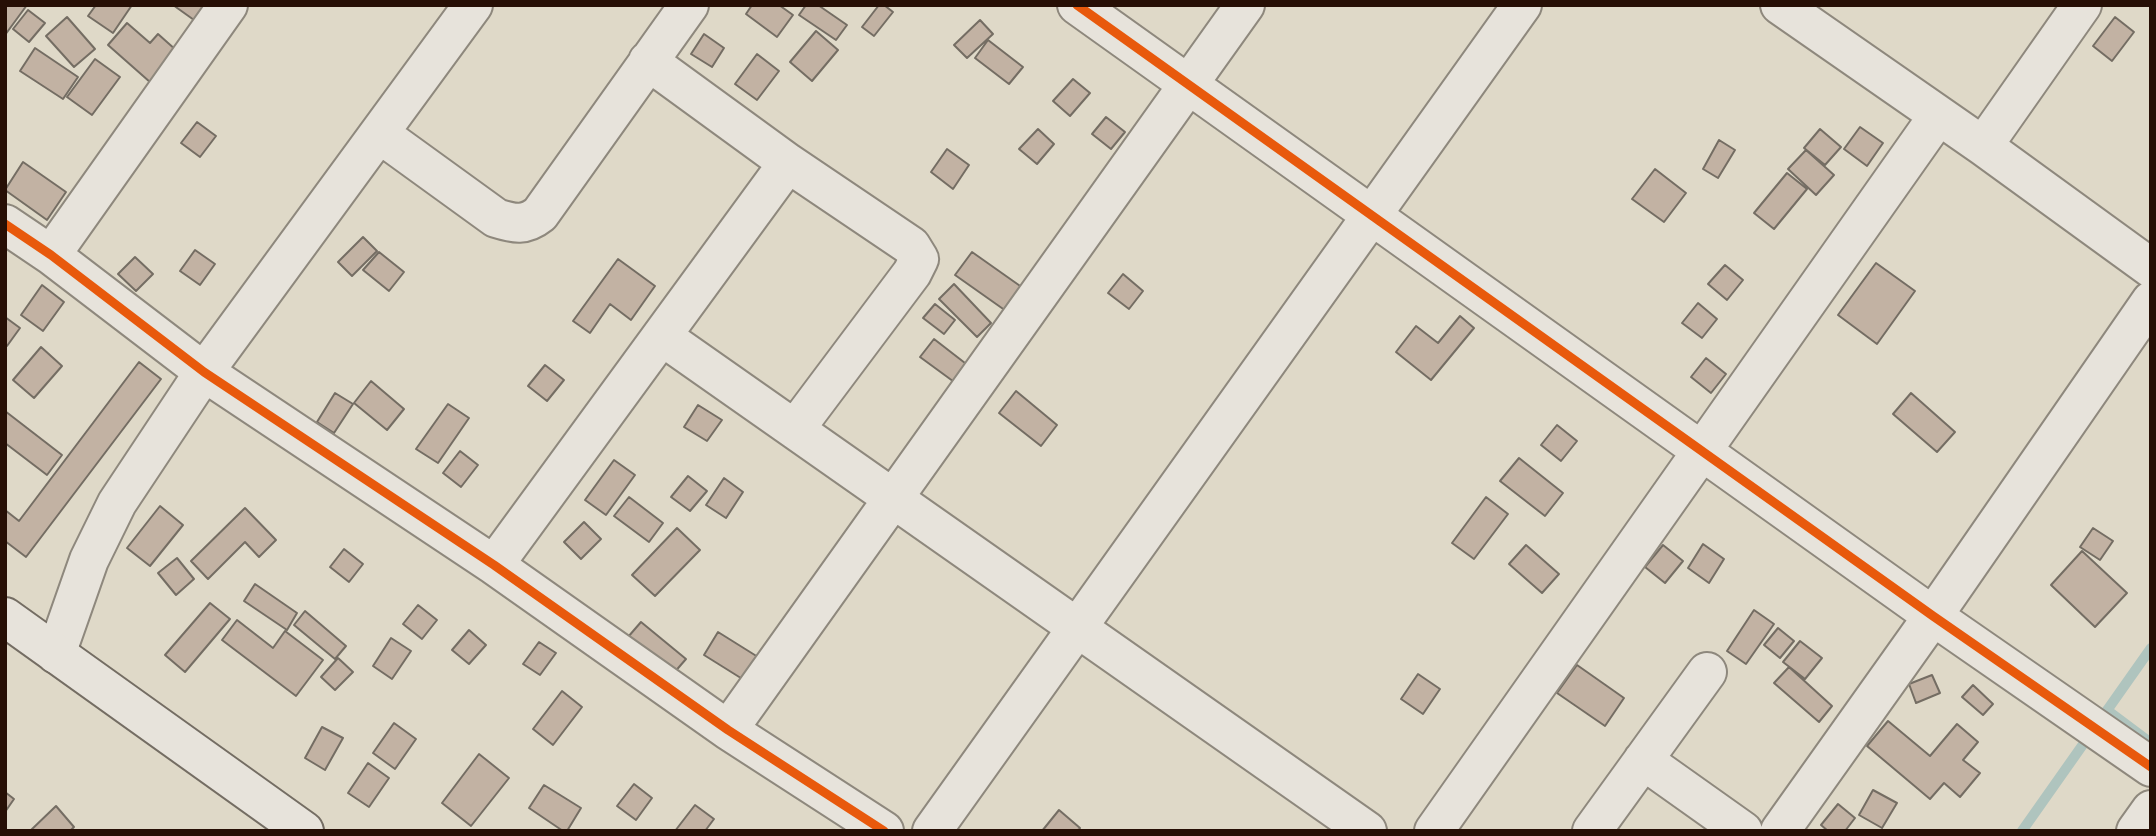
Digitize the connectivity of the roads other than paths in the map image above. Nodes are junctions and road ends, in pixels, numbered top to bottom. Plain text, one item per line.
1 (228, 5) edge
2 (473, 5) edge
3 (689, 5) edge
4 (1077, 5) edge
5 (1245, 5) edge
6 (1522, 5) edge
7 (2082, 5) edge
8 (1802, 11) edge
9 (648, 61) junction
10 (1188, 85) junction
11 (1938, 116) junction
12 (380, 134) junction
13 (1983, 146) junction
14 (788, 163) junction
15 (1372, 215) junction
16 (5, 224) edge
17 (51, 256) junction
18 (2151, 268) edge
19 (2151, 301) edge
20 (663, 337) junction
21 (204, 372) junction
22 (795, 429) junction
23 (1702, 452) junction
24 (894, 499) junction
25 (494, 565) junction
26 (1933, 616) junction
27 (5, 617) edge
28 (1078, 626) junction
29 (56, 654) junction
30 (1707, 672) dead end
31 (728, 730) junction
32 (1643, 760) junction
33 (2151, 767) edge
34 (2151, 810) edge
35 (293, 828) edge
36 (884, 831) edge
37 (932, 831) edge
38 (1367, 831) edge
39 (1434, 831) edge
40 (1592, 831) edge
41 (1743, 831) edge
42 (1780, 831) edge
43 (2136, 831) edge

1 - 17 street
2 - 12 street
3 - 9 street
4 - 10 street
5 - 10 street
6 - 15 street
7 - 13 street
8 - 11 street
9 - 12 street
9 - 14 street
10 - 15 street
10 - 24 street
11 - 13 street
11 - 23 street
12 - 21 street
13 - 18 street
14 - 20 street
14 - 22 street
15 - 23 street
15 - 28 street
16 - 17 street
17 - 21 street
19 - 26 street
20 - 22 street
20 - 25 street
21 - 25 street
21 - 29 street
22 - 24 street
23 - 26 street
23 - 39 street
24 - 28 street
24 - 31 street
25 - 31 street
26 - 33 street
26 - 42 street
27 - 29 street
28 - 37 street
28 - 38 street
29 - 35 street
30 - 32 street
31 - 36 street
32 - 40 street
32 - 41 street
34 - 43 street

